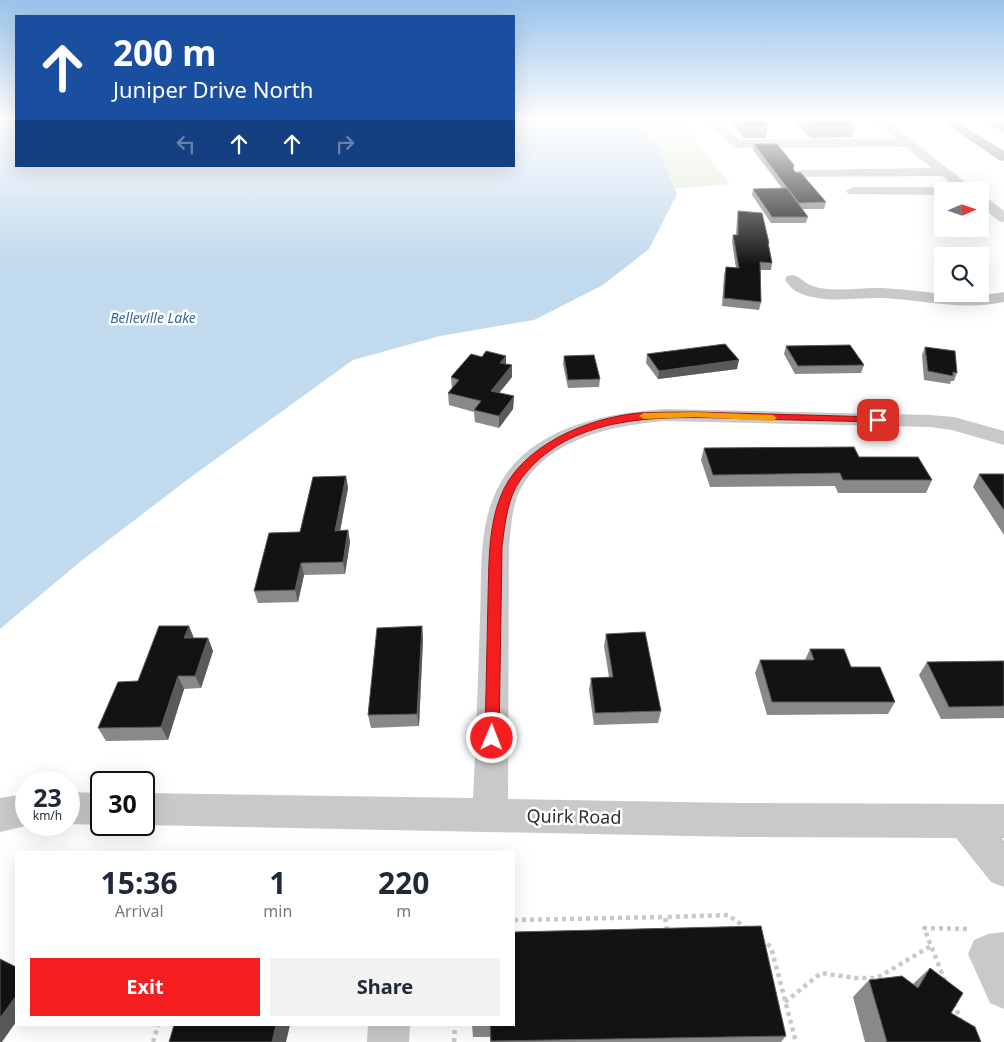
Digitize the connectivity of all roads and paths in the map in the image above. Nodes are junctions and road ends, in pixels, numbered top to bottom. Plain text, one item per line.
1 (939, 168) edge
2 (945, 172) junction
3 (800, 174) edge
4 (958, 182) edge
5 (934, 191) edge
6 (849, 195) dead end
7 (989, 206) edge
8 (1004, 218) edge
9 (793, 280) dead end
10 (1004, 297) edge
11 (1004, 438) edge
12 (155, 810) edge
13 (15, 812) edge
14 (0, 815) edge
15 (490, 815) junction
16 (965, 821) junction
17 (1004, 822) edge
18 (1004, 869) edge
19 (665, 917) junction
20 (515, 920) edge
21 (970, 928) dead end
22 (750, 931) edge
23 (667, 933) edge
24 (756, 936) edge
25 (931, 946) junction
26 (1004, 952) edge
27 (1004, 989) edge
28 (949, 990) edge
29 (952, 998) edge
30 (785, 1002) junction
31 (963, 1025) edge
32 (158, 1026) edge
33 (389, 1026) edge
34 (455, 1026) edge
35 (153, 1042) edge
36 (388, 1042) edge
37 (454, 1042) edge
38 (796, 1042) edge

1 - 2 street
2 - 3 street
2 - 4 street
5 - 6 street
7 - 8 street
9 - 10 street
11 - 15 street
12 - 15 street, Quirk Road
13 - 14 street
15 - 16 street, Quirk Road
16 - 17 street, Quirk Road
16 - 18 street
19 - 20 path
19 - 22 path
19 - 23 path
21 - 25 path
24 - 30 path
25 - 28 path
25 - 30 path
26 - 27 street
29 - 31 path
30 - 38 path
32 - 35 path
33 - 36 street
34 - 37 path

